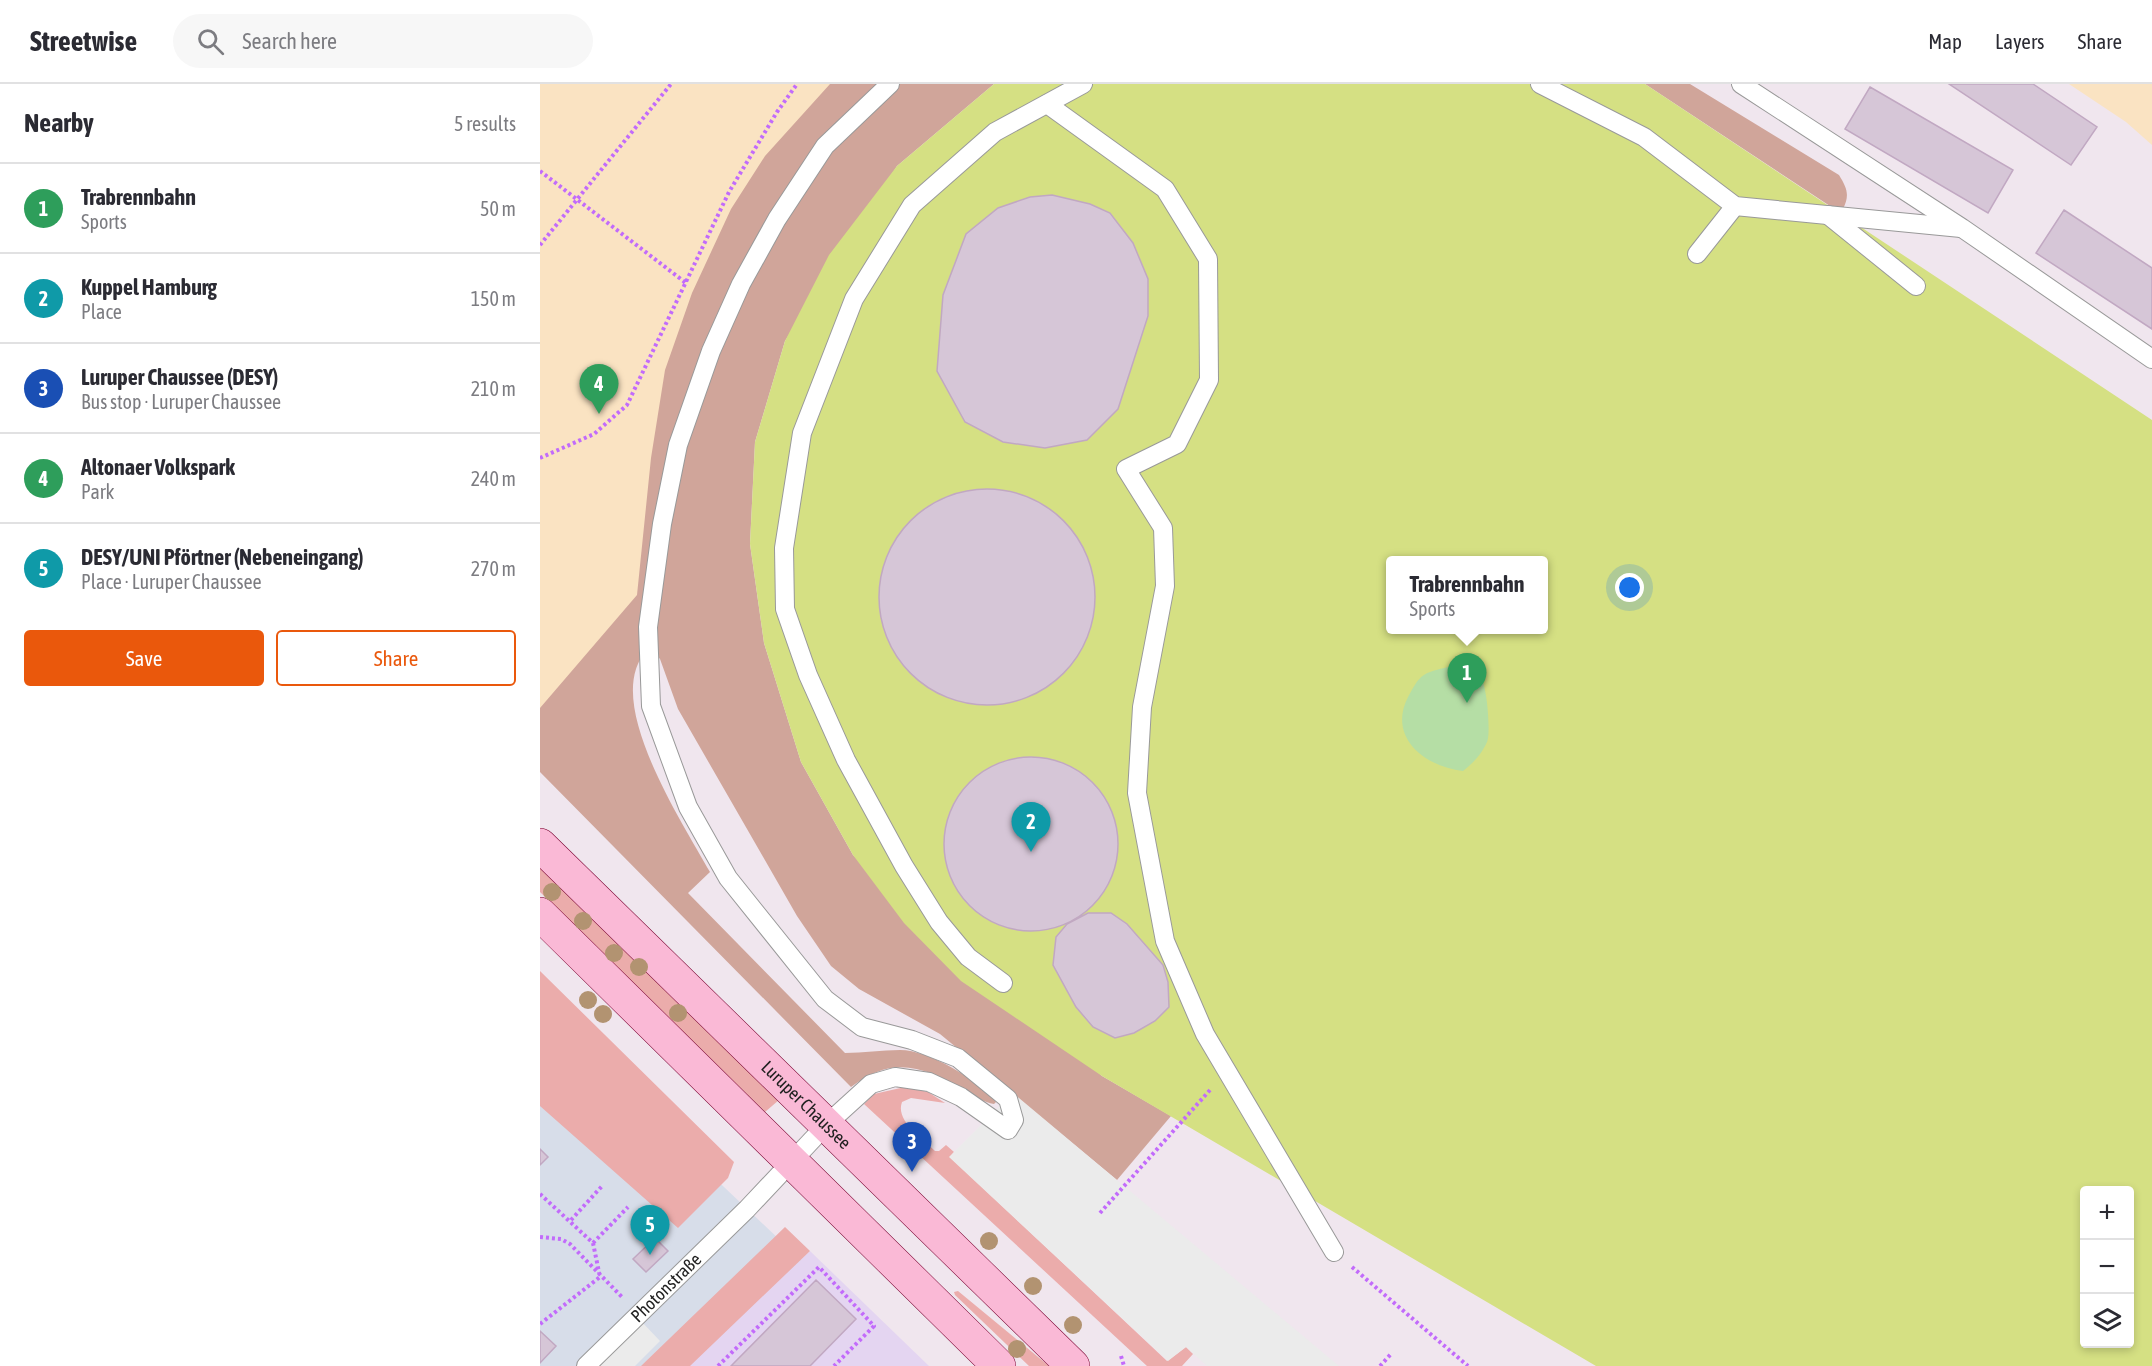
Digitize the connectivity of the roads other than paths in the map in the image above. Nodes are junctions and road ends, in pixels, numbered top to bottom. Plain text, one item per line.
1 (890, 84) edge
2 (1083, 84) edge
3 (1540, 84) edge
4 (1741, 84) edge
5 (1047, 104) junction
6 (1735, 206) junction
7 (1828, 215) junction
8 (1962, 228) junction
9 (1697, 254) dead end
10 (1916, 286) dead end
11 (2152, 359) edge
12 (540, 845) edge
13 (540, 914) edge
14 (1003, 983) dead end
15 (827, 1124) junction
16 (792, 1161) junction
17 (1334, 1252) road end
18 (586, 1366) edge
19 (999, 1366) edge
20 (1073, 1366) edge

1 - 15 lane, Photonstraße
2 - 5 lane
3 - 6 lane
4 - 8 lane
5 - 14 lane
5 - 17 lane
6 - 7 lane
6 - 9 lane
7 - 8 lane
7 - 10 lane
8 - 11 lane
12 - 15 main road, Luruper Chaussee
13 - 16 main road
15 - 16 lane, Photonstraße
15 - 20 main road, Luruper Chaussee
16 - 18 lane, Photonstraße
16 - 19 main road

